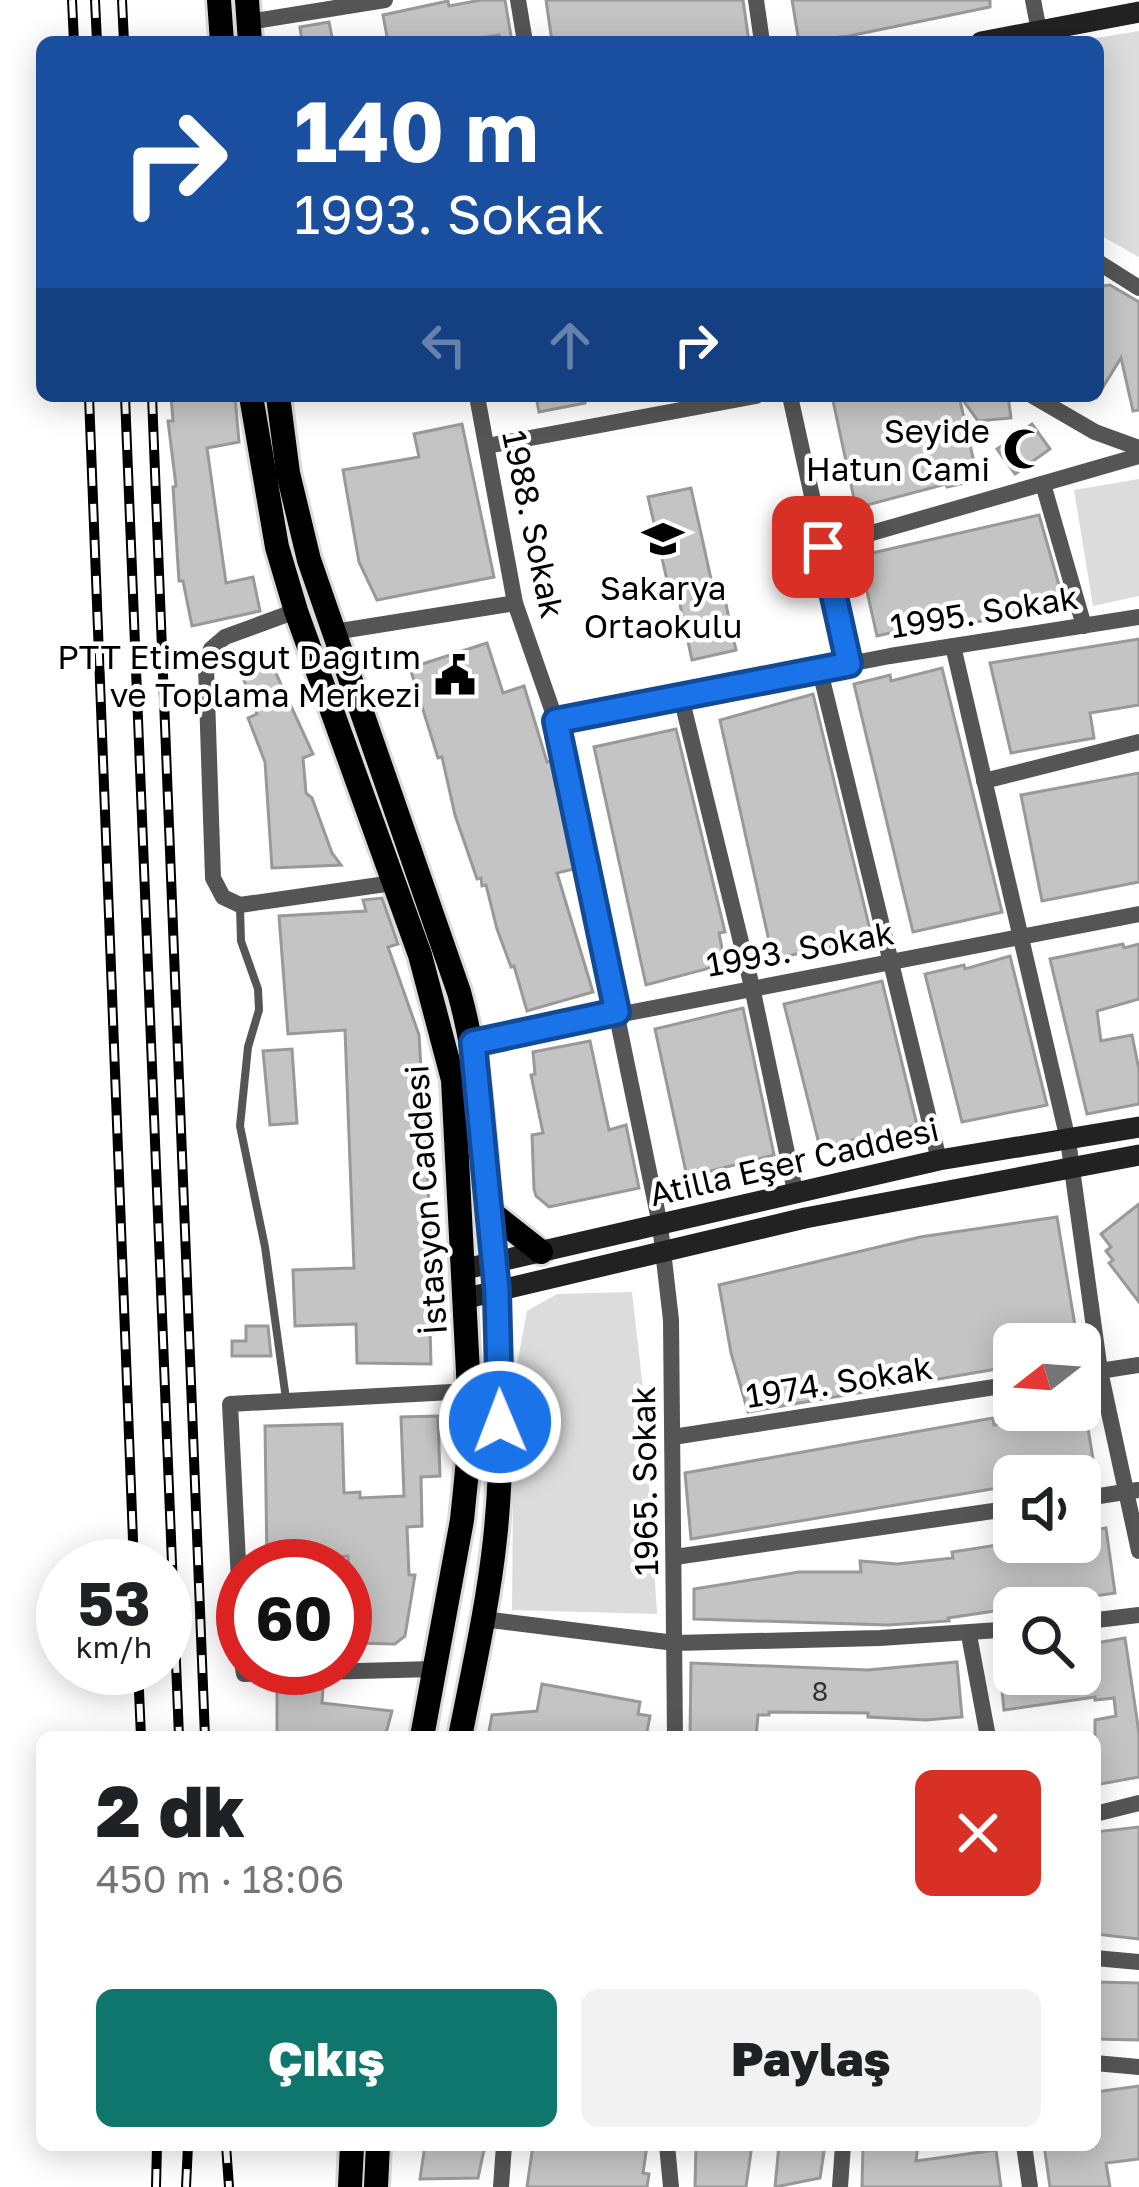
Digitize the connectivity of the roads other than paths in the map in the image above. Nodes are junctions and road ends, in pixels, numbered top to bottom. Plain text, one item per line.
1 (219, 0) edge
2 (385, 0) edge
3 (518, 0) edge
4 (756, 0) edge
5 (1034, 0) edge
6 (1139, 12) edge
7 (248, 21) edge
8 (1040, 31) junction
9 (222, 36) edge
10 (524, 36) edge
11 (761, 36) edge
12 (1013, 36) edge
13 (1104, 266) edge
14 (1139, 288) edge
15 (252, 402) edge
16 (279, 402) edge
17 (478, 402) edge
18 (723, 402) edge
19 (791, 402) edge
20 (1043, 402) edge
21 (487, 446) junction
22 (1139, 452) edge
23 (1043, 484) junction
24 (823, 547) junction
25 (515, 603) junction
26 (296, 611) junction
27 (1139, 617) edge
28 (1084, 626) junction
29 (334, 632) junction
30 (953, 646) junction
31 (849, 664) junction
32 (820, 671) junction
33 (680, 697) junction
34 (556, 721) junction
35 (1139, 742) edge
36 (984, 781) junction
37 (393, 883) junction
38 (240, 905) junction
39 (1139, 914) edge
40 (1021, 938) junction
41 (892, 962) junction
42 (752, 987) junction
43 (617, 1012) junction
44 (473, 1043) junction
45 (1139, 1127) edge
46 (1068, 1140) junction
47 (1139, 1155) edge
48 (940, 1160) junction
49 (1072, 1168) junction
50 (795, 1191) junction
51 (489, 1211) junction
52 (661, 1225) junction
53 (542, 1252) junction
54 (664, 1254) junction
55 (494, 1262) junction
56 (465, 1269) junction
57 (497, 1291) junction
58 (466, 1298) junction
59 (1093, 1323) edge
60 (1139, 1365) edge
61 (1101, 1371) edge
62 (1101, 1375) edge
63 (993, 1387) edge
64 (470, 1391) junction
65 (286, 1401) junction
66 (673, 1437) junction
67 (1134, 1491) edge
68 (1101, 1496) edge
69 (993, 1511) edge
70 (237, 1539) edge
71 (1139, 1551) edge
72 (675, 1557) junction
73 (1139, 1615) edge
74 (483, 1619) junction
75 (1101, 1620) edge
76 (993, 1632) edge
77 (969, 1634) junction
78 (675, 1643) junction
79 (434, 1670) junction
80 (372, 1671) edge
81 (423, 1731) edge
82 (461, 1731) edge
83 (675, 1731) edge
84 (987, 1731) edge
85 (1139, 1804) edge
86 (1101, 1813) edge
87 (1101, 1959) edge
88 (1139, 1962) edge
89 (1101, 2063) edge
90 (1139, 2067) edge
91 (352, 2151) edge
92 (379, 2151) edge
93 (503, 2151) edge
94 (668, 2151) edge
95 (843, 2151) edge
96 (1025, 2151) edge
97 (350, 2187) edge
98 (376, 2187) edge
99 (501, 2187) edge
100 (671, 2187) edge
101 (840, 2187) edge
102 (1030, 2187) edge

1 - 9 main road
2 - 7 street
3 - 10 street
4 - 11 street
5 - 8 street
6 - 8 main road
8 - 12 main road
13 - 14 street
15 - 26 main road, İstasyon Caddesi
16 - 29 main road, İstasyon Caddesi
17 - 21 street, 1988. Sokak
18 - 21 street
19 - 24 street
20 - 22 street
21 - 25 street, 1988. Sokak
22 - 23 street
23 - 24 street
23 - 28 street
24 - 31 street
25 - 29 street
25 - 34 street, 1988. Sokak
26 - 37 main road, İstasyon Caddesi
26 - 38 street
27 - 28 street, 1995. Sokak
28 - 30 street, 1995. Sokak
29 - 44 main road, İstasyon Caddesi
30 - 31 street, 1995. Sokak
30 - 36 street
31 - 32 street, 1995. Sokak
32 - 33 street, 1995. Sokak
32 - 41 street
33 - 34 street, 1995. Sokak
33 - 42 street
34 - 43 street, 1988. Sokak
35 - 36 street
36 - 40 street
37 - 38 street
37 - 56 main road, İstasyon Caddesi
38 - 65 lane
39 - 40 street, 1993. Sokak
40 - 41 street, 1993. Sokak
40 - 46 street
41 - 42 street, 1993. Sokak
41 - 48 street
42 - 43 street, 1993. Sokak
42 - 50 street
43 - 44 street, 1993. Sokak
43 - 52 street, 1988. Sokak
44 - 51 main road, İstasyon Caddesi
45 - 46 main road, Atilla Eşer Caddesi
46 - 48 main road, Atilla Eşer Caddesi
46 - 49 street
47 - 49 main road, Atilla Eşer Caddesi
48 - 50 main road, Atilla Eşer Caddesi
49 - 54 main road, Atilla Eşer Caddesi
49 - 59 street
50 - 52 main road, Atilla Eşer Caddesi
51 - 53 main road
51 - 55 main road, İstasyon Caddesi
52 - 53 main road, Atilla Eşer Caddesi
52 - 54 street, 1965. Sokak
53 - 55 main road, Atilla Eşer Caddesi
54 - 57 main road, Atilla Eşer Caddesi
54 - 66 street, 1965. Sokak
55 - 56 main road, Atilla Eşer Caddesi
55 - 57 main road, İstasyon Caddesi
56 - 58 main road, İstasyon Caddesi
57 - 58 main road, Atilla Eşer Caddesi
57 - 74 main road, İstasyon Caddesi
58 - 64 main road, İstasyon Caddesi
60 - 61 street
62 - 67 street
63 - 66 street, 1974. Sokak
64 - 65 street
64 - 79 main road, İstasyon Caddesi
65 - 70 street
66 - 72 street, 1965. Sokak
67 - 68 street
67 - 71 street
69 - 72 street
72 - 78 street, 1965. Sokak
73 - 75 street
74 - 78 street
74 - 82 main road, İstasyon Caddesi
76 - 77 street
77 - 78 street
77 - 84 street
78 - 83 street, 1965. Sokak
79 - 80 street
79 - 81 main road, İstasyon Caddesi
85 - 86 street
87 - 88 street
89 - 90 street
91 - 97 main road
92 - 98 main road
93 - 99 street
94 - 100 street
95 - 101 street
96 - 102 street

